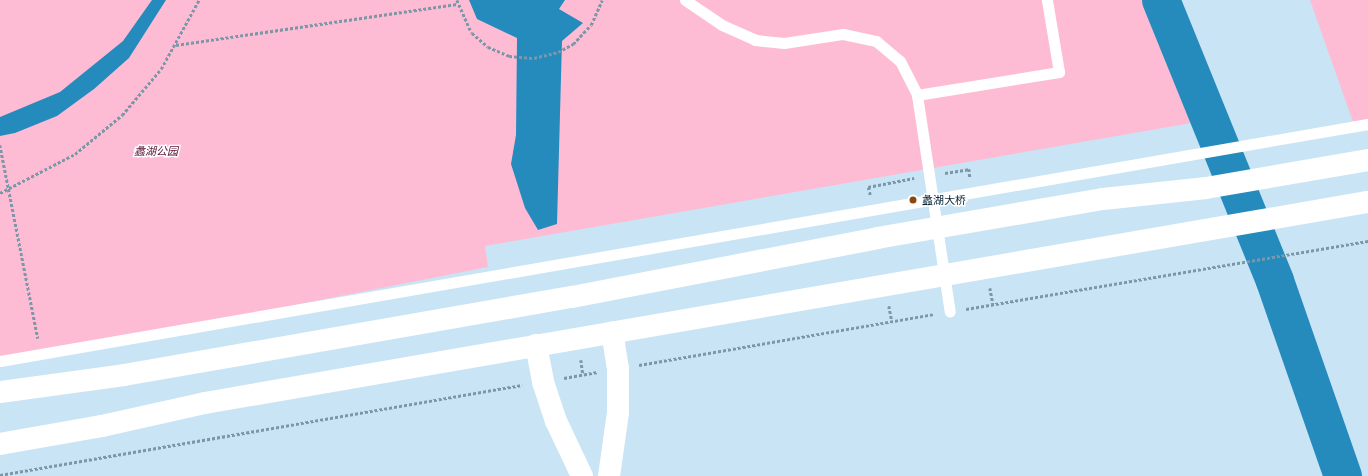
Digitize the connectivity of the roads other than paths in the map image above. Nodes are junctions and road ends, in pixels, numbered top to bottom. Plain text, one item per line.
1 (685, 0) edge
2 (1047, 0) edge
3 (917, 95) junction
4 (1368, 124) edge
5 (1368, 160) edge
6 (933, 199) junction
7 (1368, 202) edge
8 (938, 228) junction
9 (945, 275) junction
10 (950, 312) dead end
11 (612, 332) junction
12 (536, 345) junction
13 (0, 361) edge
14 (0, 392) edge
15 (0, 444) edge
16 (582, 476) edge
17 (609, 476) edge

1 - 3 lane
2 - 3 lane
3 - 6 lane
4 - 6 lane
5 - 8 main road
6 - 8 lane
6 - 13 lane
7 - 9 main road
8 - 9 lane
8 - 14 main road
9 - 10 lane
9 - 11 main road
11 - 12 main road
11 - 17 main road
12 - 15 main road
12 - 16 main road

